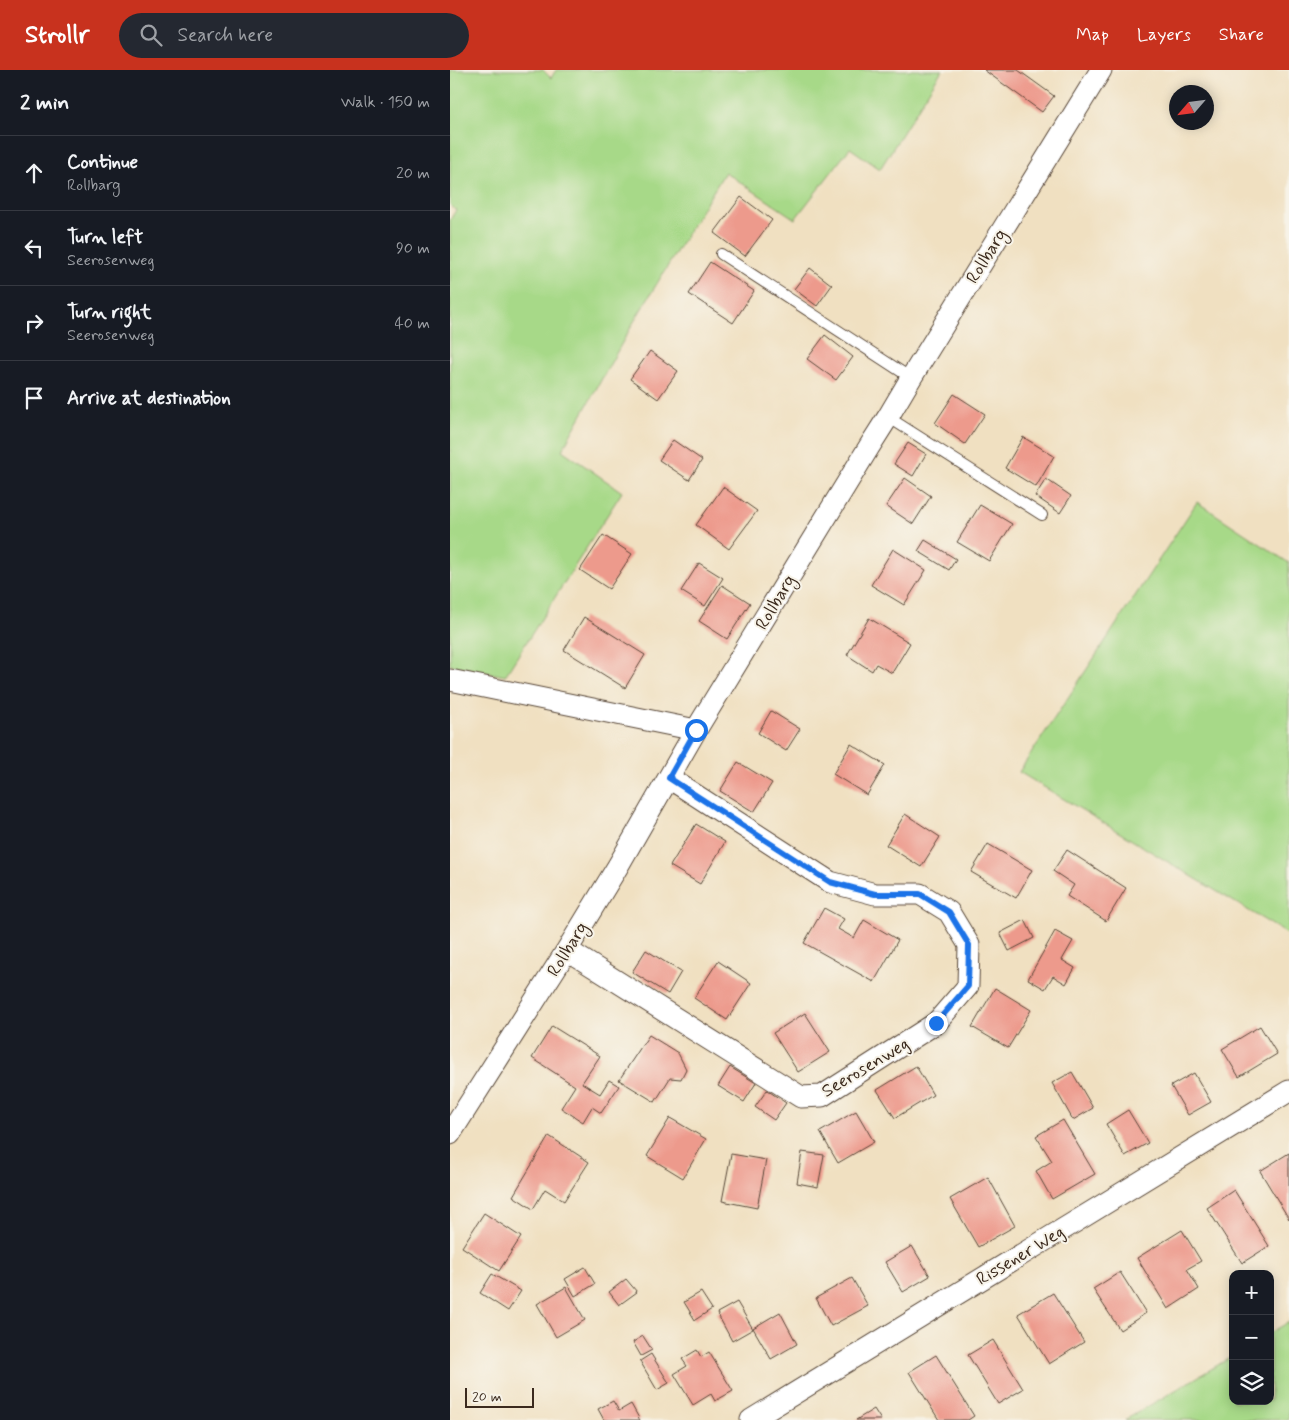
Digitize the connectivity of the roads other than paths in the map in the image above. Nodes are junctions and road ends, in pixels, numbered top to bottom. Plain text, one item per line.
1 (1101, 70) edge
2 (722, 254) dead end
3 (911, 378) junction
4 (888, 417) junction
5 (1042, 515) dead end
6 (450, 680) edge
7 (696, 730) junction
8 (669, 778) junction
9 (567, 950) junction
10 (1289, 1091) edge
11 (450, 1134) edge
12 (751, 1420) edge

1 - 3 street, Rollbarg
2 - 3 lane
3 - 4 street, Rollbarg
4 - 5 lane
4 - 7 street, Rollbarg
6 - 7 street
7 - 8 street, Rollbarg
8 - 9 street, Rollbarg
8 - 9 street, Seerosenweg
9 - 11 street, Rollbarg
10 - 12 street, Rissener Weg

